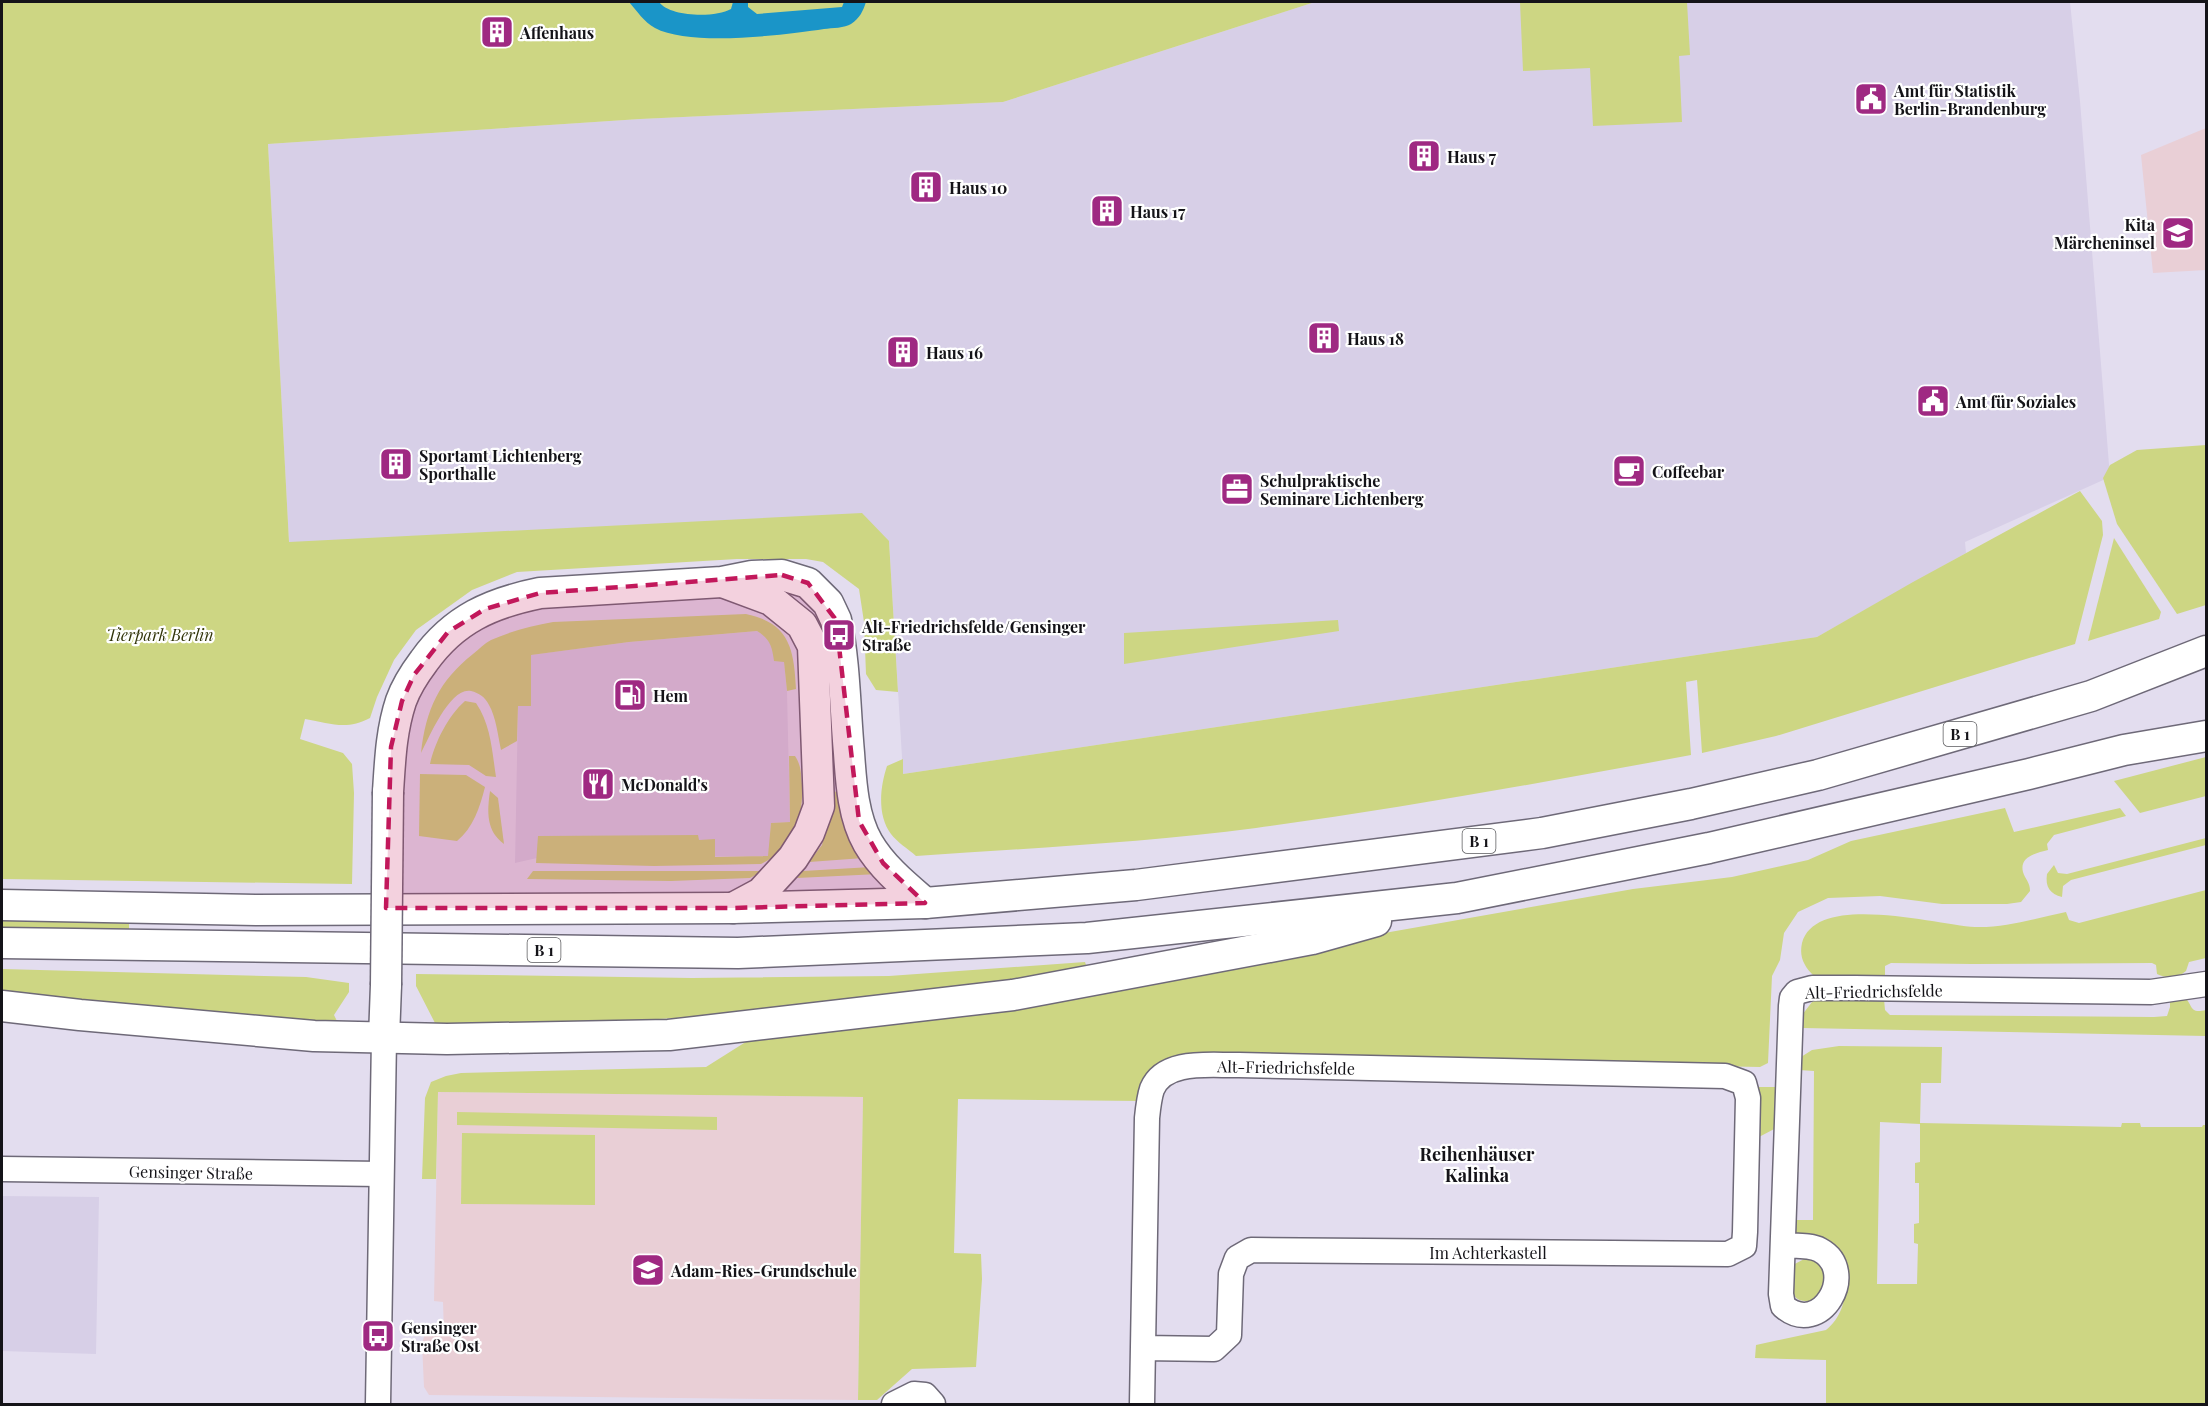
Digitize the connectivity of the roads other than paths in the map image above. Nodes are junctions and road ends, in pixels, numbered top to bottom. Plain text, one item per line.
1 (722, 582) junction
2 (2206, 651) edge
3 (2206, 672) edge
4 (2103, 692) junction
5 (2206, 718) edge
6 (2206, 736) edge
7 (2124, 750) junction
8 (1457, 898) junction
9 (925, 903) junction
10 (2, 905) edge
11 (732, 908) junction
12 (2, 943) edge
13 (2206, 984) edge
14 (2, 1006) edge
15 (384, 1038) junction
16 (1744, 1083) joint
17 (2, 1169) edge
18 (381, 1174) junction
19 (1783, 1245) dead end
20 (1143, 1348) junction
21 (378, 1404) edge
22 (894, 1404) edge
23 (933, 1404) edge
24 (1142, 1404) edge

1 - 9 main road
1 - 11 main road
1 - 15 main road, bridge
2 - 4 main road
3 - 4 main road, B 1
4 - 9 main road, B 1
5 - 7 main road, B 1
6 - 7 main road
7 - 8 main road, B 1
8 - 12 main road, B 1
8 - 15 main road
9 - 11 main road, B 1
10 - 11 main road, B 1
13 - 19 street, Alt-Friedrichsfelde
14 - 15 main road
15 - 18 street
16 - 20 street, Im Achterkastell
16 - 20 street, Alt-Friedrichsfelde
17 - 18 street, Gensinger Straße
18 - 21 street
20 - 24 street, Alt-Friedrichsfelde
22 - 23 street

